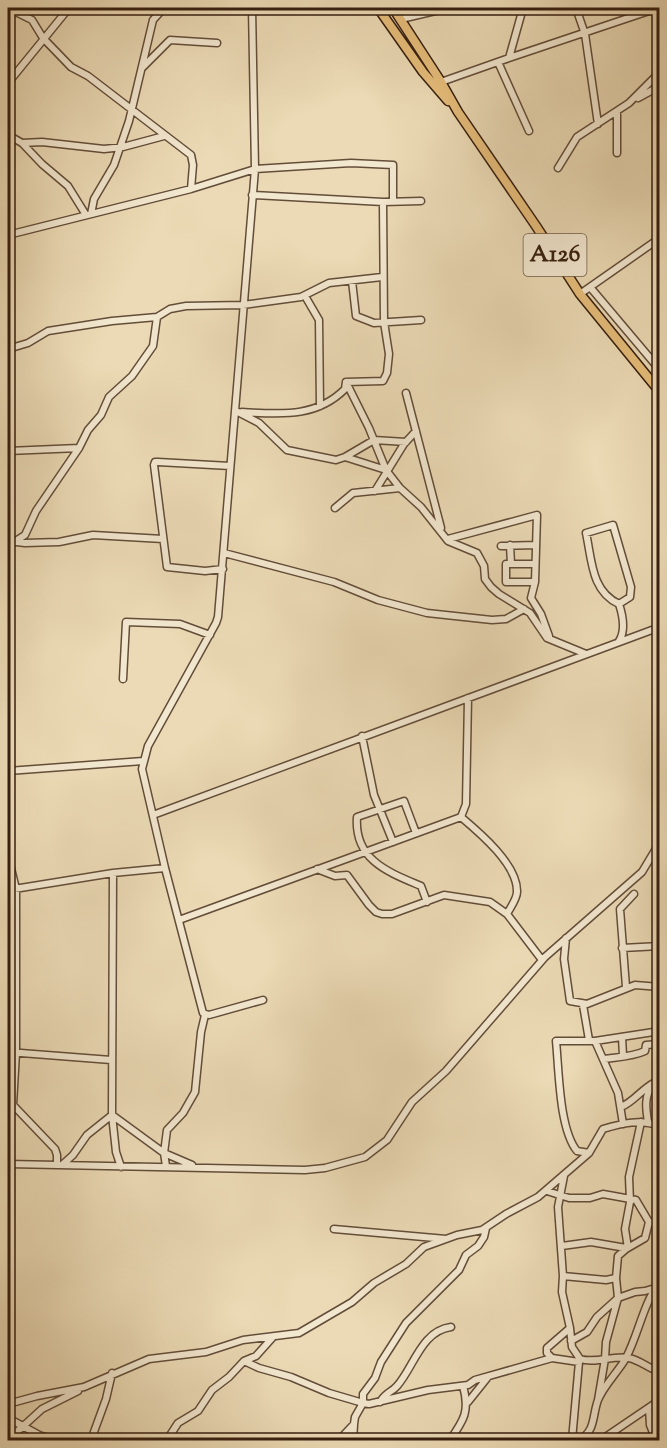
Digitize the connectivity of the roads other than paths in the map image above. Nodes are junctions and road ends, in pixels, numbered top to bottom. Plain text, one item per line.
1 (8, 8) edge
2 (69, 8) edge
3 (164, 8) edge
4 (252, 8) edge
5 (378, 8) edge
6 (393, 8) edge
7 (448, 8) edge
8 (523, 8) edge
9 (576, 8) edge
10 (658, 8) edge
11 (401, 19) junction
12 (584, 32) junction
13 (43, 38) junction
14 (217, 43) dead end
15 (509, 58) junction
16 (498, 62) junction
17 (142, 68) junction
18 (660, 72) edge
19 (441, 82) junction
20 (8, 83) edge
21 (660, 86) edge
22 (629, 103) junction
23 (132, 110) junction
24 (617, 111) junction
25 (458, 112) junction
26 (598, 124) junction
27 (529, 131) dead end
28 (8, 135) edge
29 (164, 136) junction
30 (22, 143) junction
31 (120, 147) junction
32 (617, 153) dead end
33 (558, 168) dead end
34 (255, 169) junction
35 (191, 189) junction
36 (252, 195) junction
37 (393, 200) junction
38 (421, 201) dead end
39 (383, 202) junction
40 (88, 215) junction
41 (8, 235) edge
42 (660, 238) edge
43 (382, 277) junction
44 (352, 281) junction
45 (590, 286) junction
46 (580, 294) junction
47 (305, 296) junction
48 (243, 305) junction
49 (157, 317) junction
50 (421, 320) dead end
51 (384, 322) junction
52 (8, 349) edge
53 (660, 370) edge
54 (346, 382) junction
55 (660, 392) edge
56 (406, 393) dead end
57 (320, 406) junction
58 (238, 412) junction
59 (416, 431) junction
60 (374, 440) junction
61 (406, 442) junction
62 (79, 448) junction
63 (8, 451) edge
64 (345, 457) junction
65 (230, 466) junction
66 (386, 472) junction
67 (400, 488) junction
68 (375, 491) junction
69 (335, 508) dead end
70 (442, 532) junction
71 (163, 539) junction
72 (448, 539) junction
73 (11, 542) edge
74 (510, 545) junction
75 (536, 545) junction
76 (501, 546) dead end
77 (224, 553) junction
78 (511, 564) junction
79 (535, 564) junction
80 (223, 569) junction
81 (535, 582) junction
82 (619, 603) junction
83 (524, 609) junction
84 (660, 627) edge
85 (210, 635) junction
86 (550, 639) junction
87 (618, 642) junction
88 (586, 654) junction
89 (123, 679) dead end
90 (468, 698) junction
91 (362, 736) junction
92 (143, 761) junction
93 (8, 771) edge
94 (379, 809) junction
95 (153, 815) junction
96 (461, 817) junction
97 (416, 833) junction
98 (393, 842) junction
99 (660, 842) edge
100 (365, 852) junction
101 (8, 855) edge
102 (165, 868) junction
103 (317, 869) junction
104 (113, 873) junction
105 (16, 889) junction
106 (8, 890) edge
107 (634, 894) dead end
108 (427, 902) junction
109 (507, 914) junction
110 (179, 920) junction
111 (566, 938) junction
112 (660, 946) edge
113 (622, 948) junction
114 (542, 960) junction
115 (626, 987) junction
116 (660, 987) edge
117 (263, 1000) dead end
118 (583, 1005) junction
119 (205, 1015) junction
120 (660, 1031) edge
121 (622, 1037) junction
122 (592, 1040) junction
123 (660, 1044) edge
124 (8, 1052) edge
125 (16, 1053) junction
126 (623, 1056) junction
127 (604, 1059) junction
128 (111, 1060) junction
129 (660, 1080) edge
130 (652, 1085) junction
131 (10, 1107) edge
132 (621, 1107) junction
133 (112, 1115) junction
134 (645, 1122) junction
135 (623, 1124) junction
136 (660, 1126) edge
137 (164, 1153) junction
138 (589, 1153) junction
139 (9, 1162) edge
140 (59, 1165) junction
141 (166, 1166) junction
142 (121, 1167) junction
143 (196, 1167) junction
144 (564, 1173) junction
145 (547, 1191) junction
146 (560, 1195) junction
147 (630, 1198) junction
148 (649, 1222) junction
149 (660, 1223) edge
150 (486, 1228) junction
151 (334, 1229) dead end
152 (446, 1239) junction
153 (562, 1246) junction
154 (627, 1248) junction
155 (563, 1276) junction
156 (616, 1278) junction
157 (660, 1281) edge
158 (655, 1287) junction
159 (618, 1298) junction
160 (451, 1327) dead end
161 (570, 1328) junction
162 (274, 1337) junction
163 (571, 1341) junction
164 (626, 1357) junction
165 (552, 1358) junction
166 (605, 1359) junction
167 (579, 1360) junction
168 (244, 1361) junction
169 (660, 1372) edge
170 (112, 1373) junction
171 (488, 1377) junction
172 (463, 1386) junction
173 (84, 1387) junction
174 (598, 1400) junction
175 (660, 1400) edge
176 (379, 1402) junction
177 (468, 1402) junction
178 (363, 1403) junction
179 (8, 1404) edge
180 (649, 1408) junction
181 (8, 1418) edge
182 (354, 1424) junction
183 (23, 1425) junction
184 (40, 1438) edge
185 (656, 1439) edge
186 (8, 1440) edge
187 (55, 1440) edge
188 (91, 1440) edge
189 (167, 1440) edge
190 (339, 1440) edge
191 (353, 1440) edge
192 (450, 1440) edge
193 (572, 1440) edge
194 (579, 1440) edge
195 (601, 1440) edge

1 - 13 street
2 - 13 street
3 - 17 street
4 - 34 street
5 - 25 highway, A126
6 - 11 highway, A126
7 - 11 street
8 - 15 street
9 - 12 street
10 - 12 street
11 - 19 highway, A126
12 - 15 street
12 - 26 street
13 - 20 street
13 - 23 street
14 - 17 street
15 - 16 street
16 - 19 street
16 - 27 street
17 - 23 street
18 - 22 street
19 - 25 highway, A126
21 - 22 street
22 - 24 street
23 - 29 street
23 - 31 street
24 - 26 street
24 - 32 street
25 - 46 highway, A126
26 - 33 street
28 - 30 street
29 - 31 street
29 - 35 street
30 - 31 street
30 - 40 street
31 - 40 street
34 - 35 street
34 - 36 street
34 - 37 street
35 - 40 street
36 - 39 street
36 - 48 street
37 - 38 street
37 - 39 street
39 - 43 street
40 - 41 street
42 - 45 street
43 - 44 street
43 - 51 street
44 - 47 street
44 - 51 street
45 - 46 street
45 - 53 street
46 - 55 highway, A126
47 - 48 street
47 - 57 street
48 - 49 street
48 - 58 street
49 - 52 street
49 - 62 street
50 - 51 street
51 - 54 street
54 - 57 street
54 - 60 street
56 - 59 street
57 - 58 street
58 - 64 street
58 - 65 street
59 - 61 street
59 - 70 street
60 - 61 street
60 - 64 street
60 - 66 street
61 - 66 street
62 - 63 street
62 - 73 street
64 - 66 street
65 - 71 street
65 - 77 street
66 - 67 street
66 - 68 street
67 - 68 street
67 - 70 street
68 - 69 street
70 - 72 street
71 - 73 street
71 - 80 street
72 - 75 street
72 - 83 street
74 - 75 street
74 - 76 street
74 - 78 street
75 - 79 street
77 - 80 street
77 - 83 street
78 - 79 street
78 - 81 street
79 - 81 street
80 - 85 street
81 - 86 street
82 - 82 street
82 - 87 street
83 - 86 street
84 - 87 street
85 - 89 street
85 - 92 street
86 - 88 street
87 - 88 street
88 - 90 street
90 - 91 street
90 - 96 street
91 - 94 street
91 - 95 street
92 - 93 street
92 - 95 street
94 - 97 street
94 - 98 street
94 - 100 street
95 - 102 street
96 - 97 street
96 - 109 street
97 - 98 street
98 - 100 street
99 - 111 street
100 - 103 street
100 - 108 street
101 - 105 street
102 - 104 street
102 - 110 street
103 - 108 street
103 - 110 street
104 - 105 street
104 - 128 street
105 - 106 street
105 - 125 street
107 - 113 street
108 - 109 street
109 - 114 street
110 - 119 street
111 - 114 street
111 - 118 street
112 - 113 street
113 - 115 street
114 - 143 street
115 - 116 street
115 - 118 street
117 - 119 street
118 - 122 street
119 - 137 street
120 - 121 street
121 - 122 street
121 - 126 street
122 - 127 street
122 - 138 street
123 - 126 street
124 - 125 street
125 - 128 street
125 - 131 street
126 - 127 street
127 - 132 street
128 - 133 street
129 - 130 street
130 - 132 street
130 - 134 street
131 - 140 street
132 - 135 street
133 - 137 street
133 - 140 street
133 - 142 street
134 - 135 street
134 - 136 street
134 - 147 street
135 - 138 street
137 - 141 street
137 - 143 street
138 - 144 street
139 - 140 street
140 - 142 street
141 - 142 street
141 - 143 street
144 - 145 street
144 - 146 street
145 - 146 street
145 - 150 street
146 - 147 street
146 - 153 street
147 - 148 street
147 - 154 street
148 - 149 street
148 - 154 street
150 - 152 street
150 - 178 street
151 - 152 street
152 - 162 street
153 - 154 street
153 - 155 street
154 - 156 street
155 - 156 street
155 - 161 street
156 - 159 street
157 - 158 street
158 - 159 street
158 - 164 street
159 - 163 street
159 - 166 street
160 - 176 street
161 - 163 street
161 - 165 street
162 - 168 street
162 - 170 street
163 - 167 street
164 - 166 street
164 - 169 street
164 - 174 street
165 - 167 street
165 - 171 street
166 - 167 street
166 - 174 street
167 - 193 street
168 - 178 street
168 - 189 street
170 - 173 street
170 - 188 street
171 - 172 street
171 - 177 street
172 - 176 street
172 - 177 street
173 - 179 street
173 - 183 street
174 - 194 street
175 - 180 street
176 - 178 street
177 - 192 street
178 - 182 street
180 - 185 street
180 - 195 street
181 - 183 street
182 - 190 street
182 - 191 street
183 - 184 street
183 - 186 street
184 - 187 street

